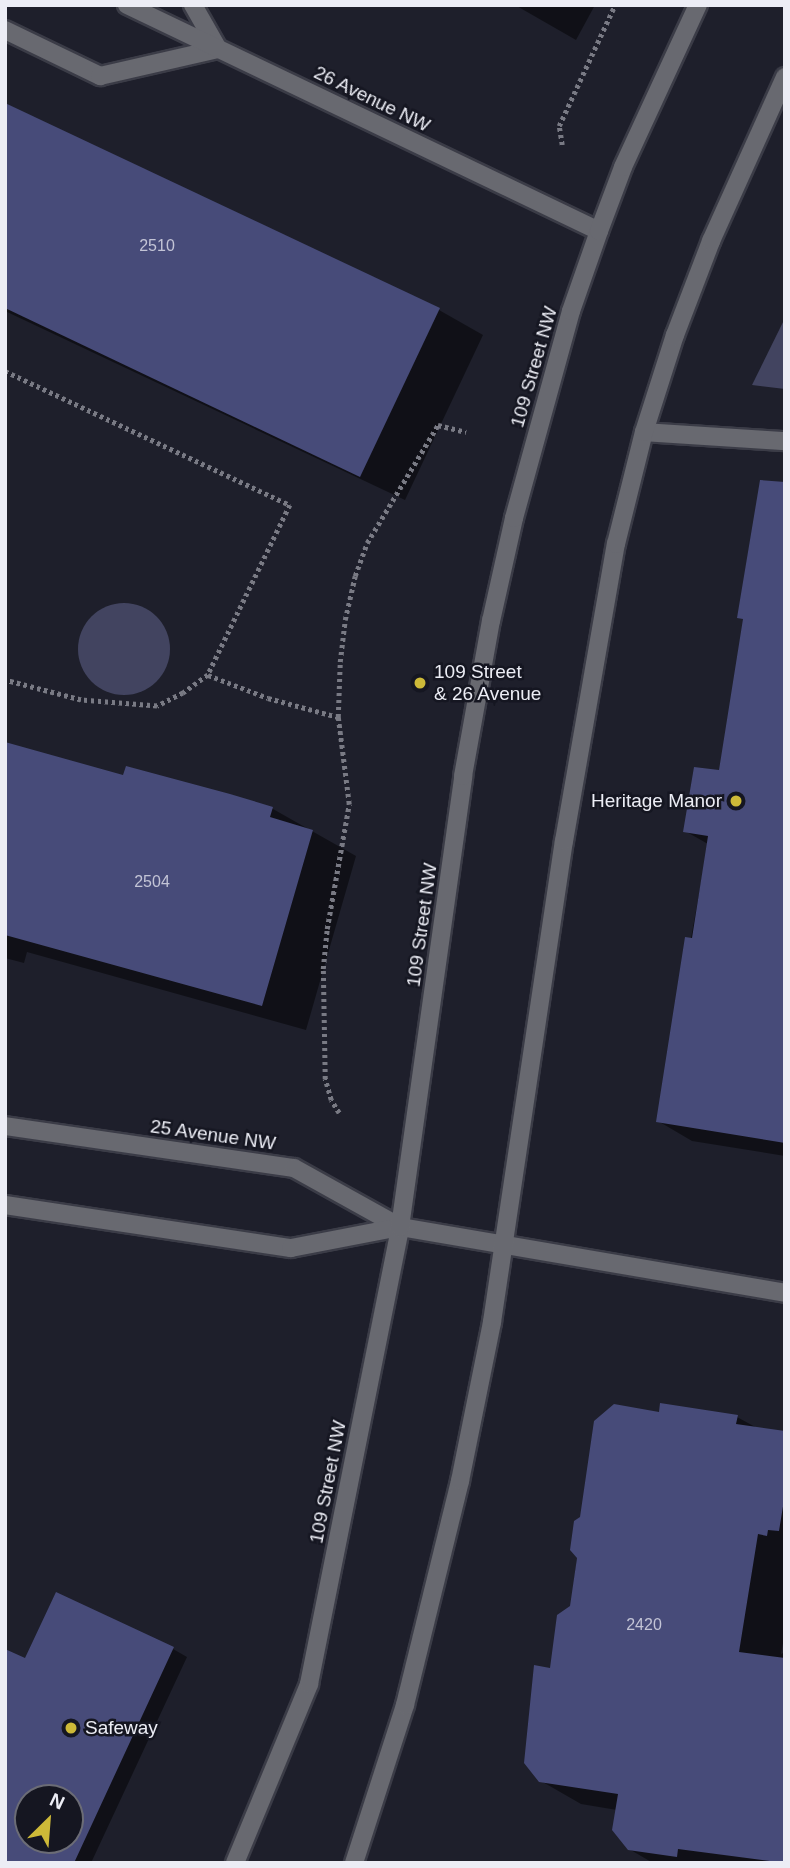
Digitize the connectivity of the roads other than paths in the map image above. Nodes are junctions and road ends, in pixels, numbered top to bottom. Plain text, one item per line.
1 (127, 5) edge
2 (193, 5) edge
3 (698, 5) edge
4 (5, 30) edge
5 (218, 49) junction
6 (785, 77) edge
7 (599, 231) junction
8 (644, 432) junction
9 (785, 440) edge
10 (5, 1126) edge
11 (5, 1205) edge
12 (400, 1227) junction
13 (504, 1248) junction
14 (785, 1293) edge
15 (235, 1863) edge
16 (354, 1863) edge

1 - 5 street, 26 Avenue NW
2 - 5 street
3 - 7 street, 109 Street NW
4 - 5 street
5 - 7 street, 26 Avenue NW
6 - 8 street
7 - 12 street, 109 Street NW
8 - 9 street
8 - 13 street
10 - 12 street, 25 Avenue NW
11 - 12 street, 25 Avenue NW
12 - 13 street, 25 Avenue NW
12 - 15 street, 109 Street NW
13 - 14 street, 25 Avenue NW
13 - 16 street

